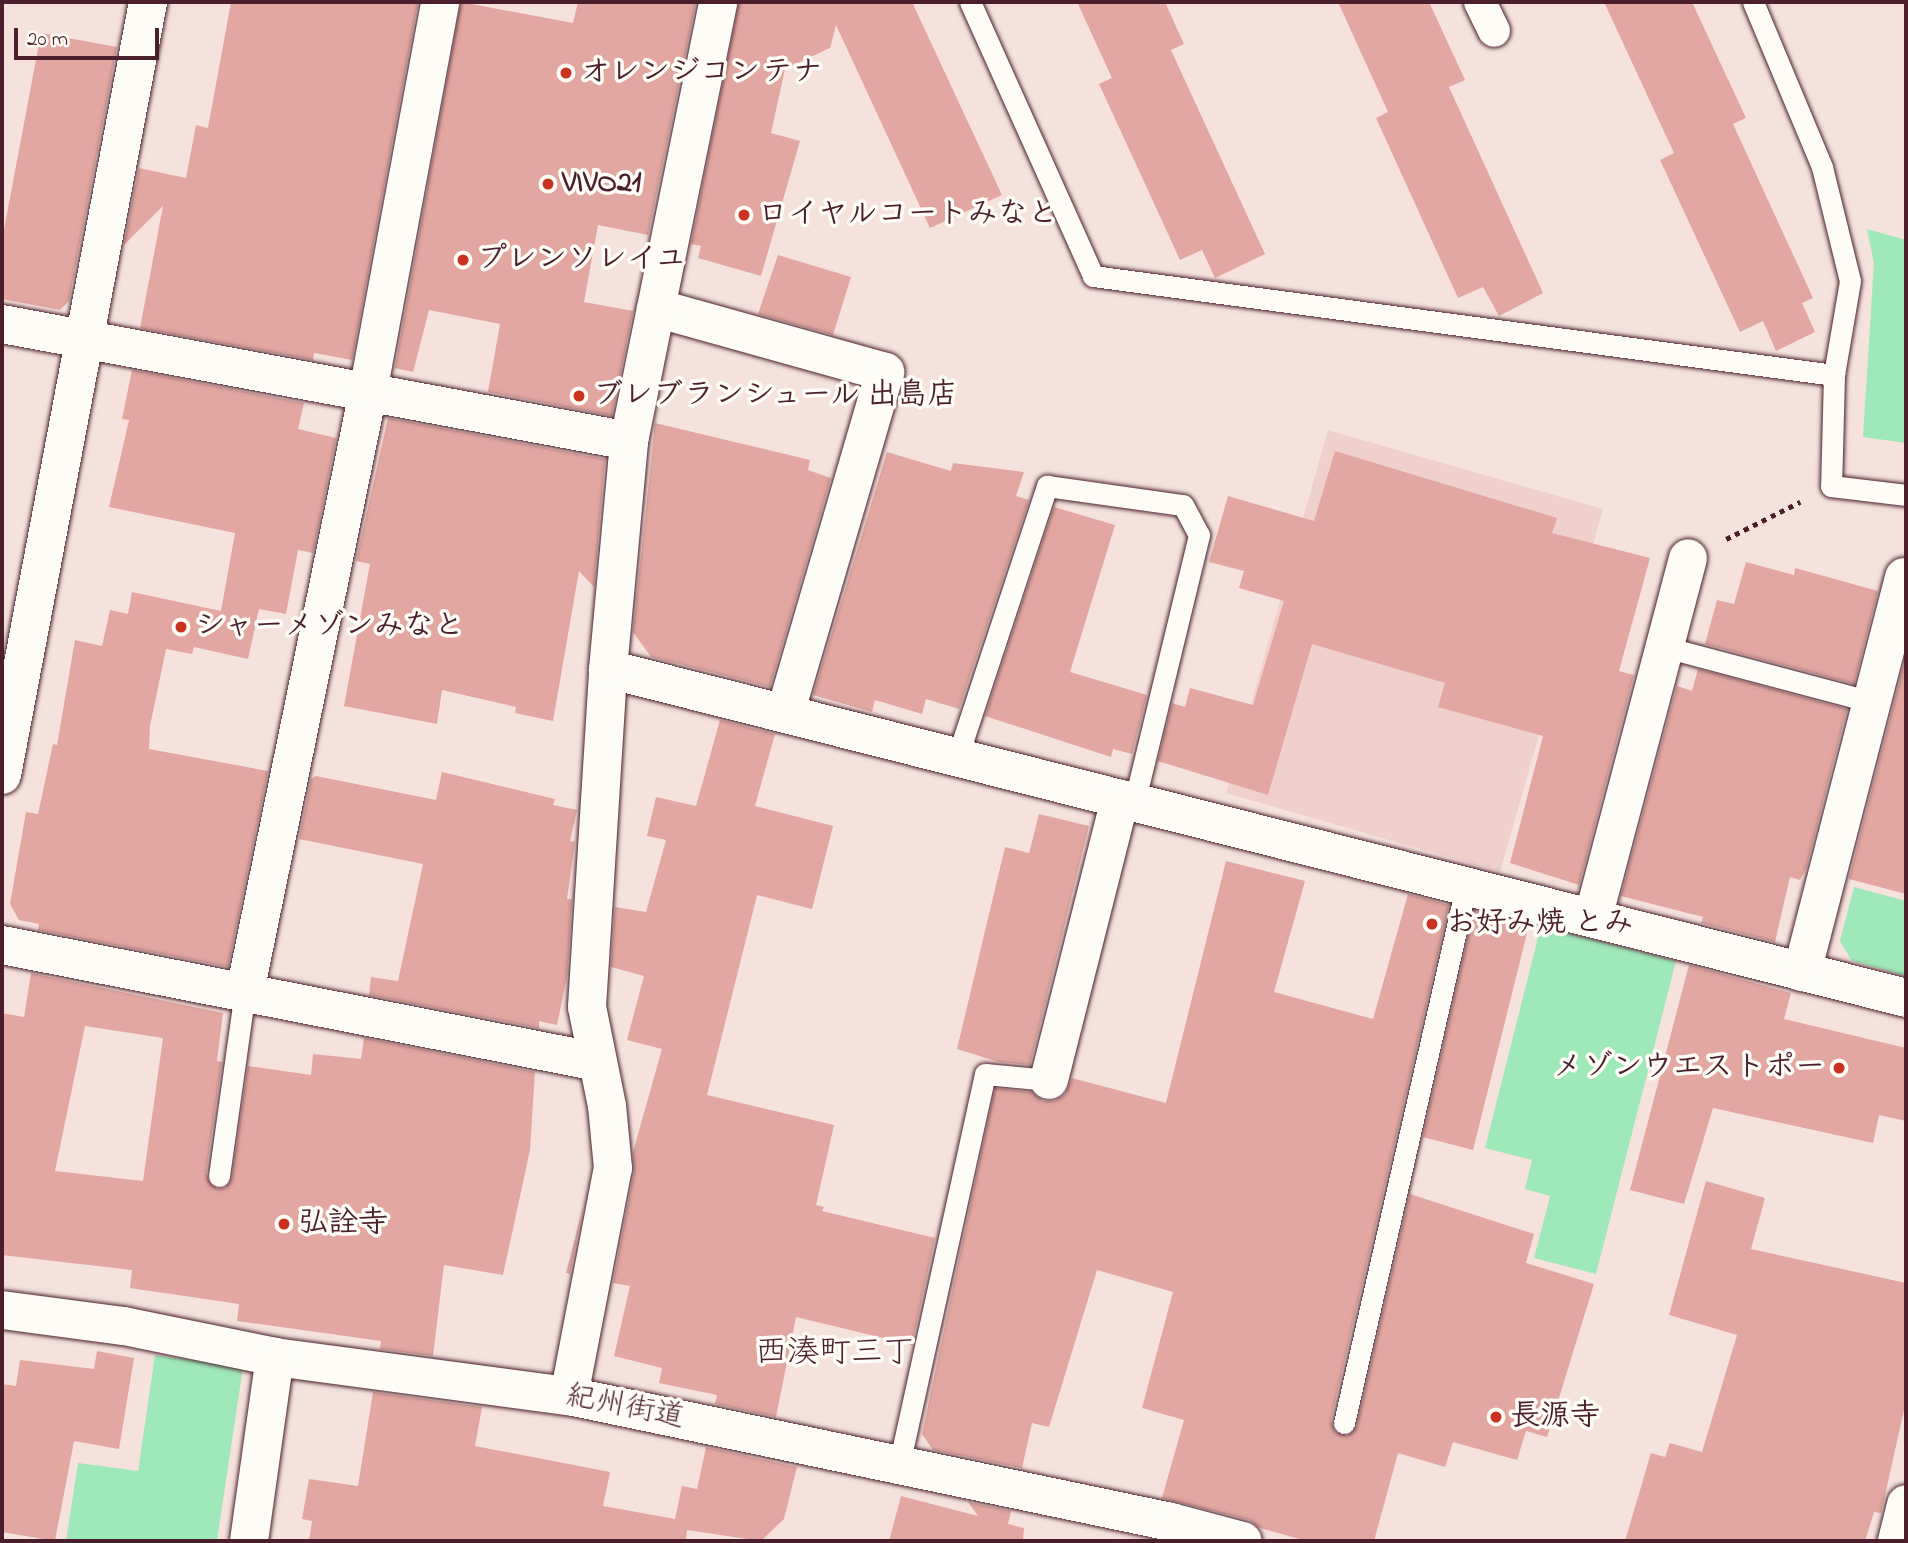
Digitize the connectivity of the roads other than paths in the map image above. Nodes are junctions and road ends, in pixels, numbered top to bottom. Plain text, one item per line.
1 (148, 2) edge
2 (440, 2) edge
3 (718, 2) edge
4 (970, 2) edge
5 (1480, 2) edge
6 (1753, 2) edge
7 (1494, 31) dead end
8 (656, 308) junction
9 (2, 324) edge
10 (86, 340) junction
11 (1834, 375) junction
12 (368, 392) junction
13 (629, 441) junction
14 (1906, 495) edge
15 (1688, 558) road end
16 (1905, 577) edge
17 (1665, 647) junction
18 (608, 669) junction
19 (1872, 702) junction
20 (785, 714) junction
21 (957, 758) junction
22 (2, 775) edge
23 (1127, 801) junction
24 (1466, 887) junction
25 (1593, 918) junction
26 (2, 945) edge
27 (1802, 972) junction
28 (245, 992) junction
29 (1906, 998) edge
30 (598, 1062) junction
31 (1049, 1080) joint
32 (219, 1176) dead end
33 (2, 1310) edge
34 (275, 1357) junction
35 (569, 1396) junction
36 (1344, 1423) dead end
37 (899, 1465) junction
38 (1906, 1504) edge
39 (249, 1541) edge
40 (1243, 1541) edge
41 (1897, 1541) edge

1 - 10 street
2 - 12 street
3 - 8 street
4 - 11 lane
5 - 7 street
6 - 11 lane
8 - 13 street
8 - 20 street
9 - 10 street
10 - 12 street
10 - 22 street
11 - 14 lane
12 - 13 street
12 - 28 street
13 - 18 street
15 - 17 street
16 - 19 street
17 - 19 lane
17 - 25 street
18 - 20 street
18 - 30 street
19 - 27 street
20 - 21 street
21 - 23 street
21 - 23 lane
23 - 24 street
23 - 31 street
24 - 25 street
24 - 36 lane
25 - 27 street
26 - 28 street
27 - 29 street
28 - 30 street
28 - 32 lane
30 - 35 street
31 - 37 lane
33 - 34 street, 紀州街道
34 - 35 street, 紀州街道
34 - 39 street
35 - 37 street, 紀州街道
37 - 40 street, 紀州街道
38 - 41 street

